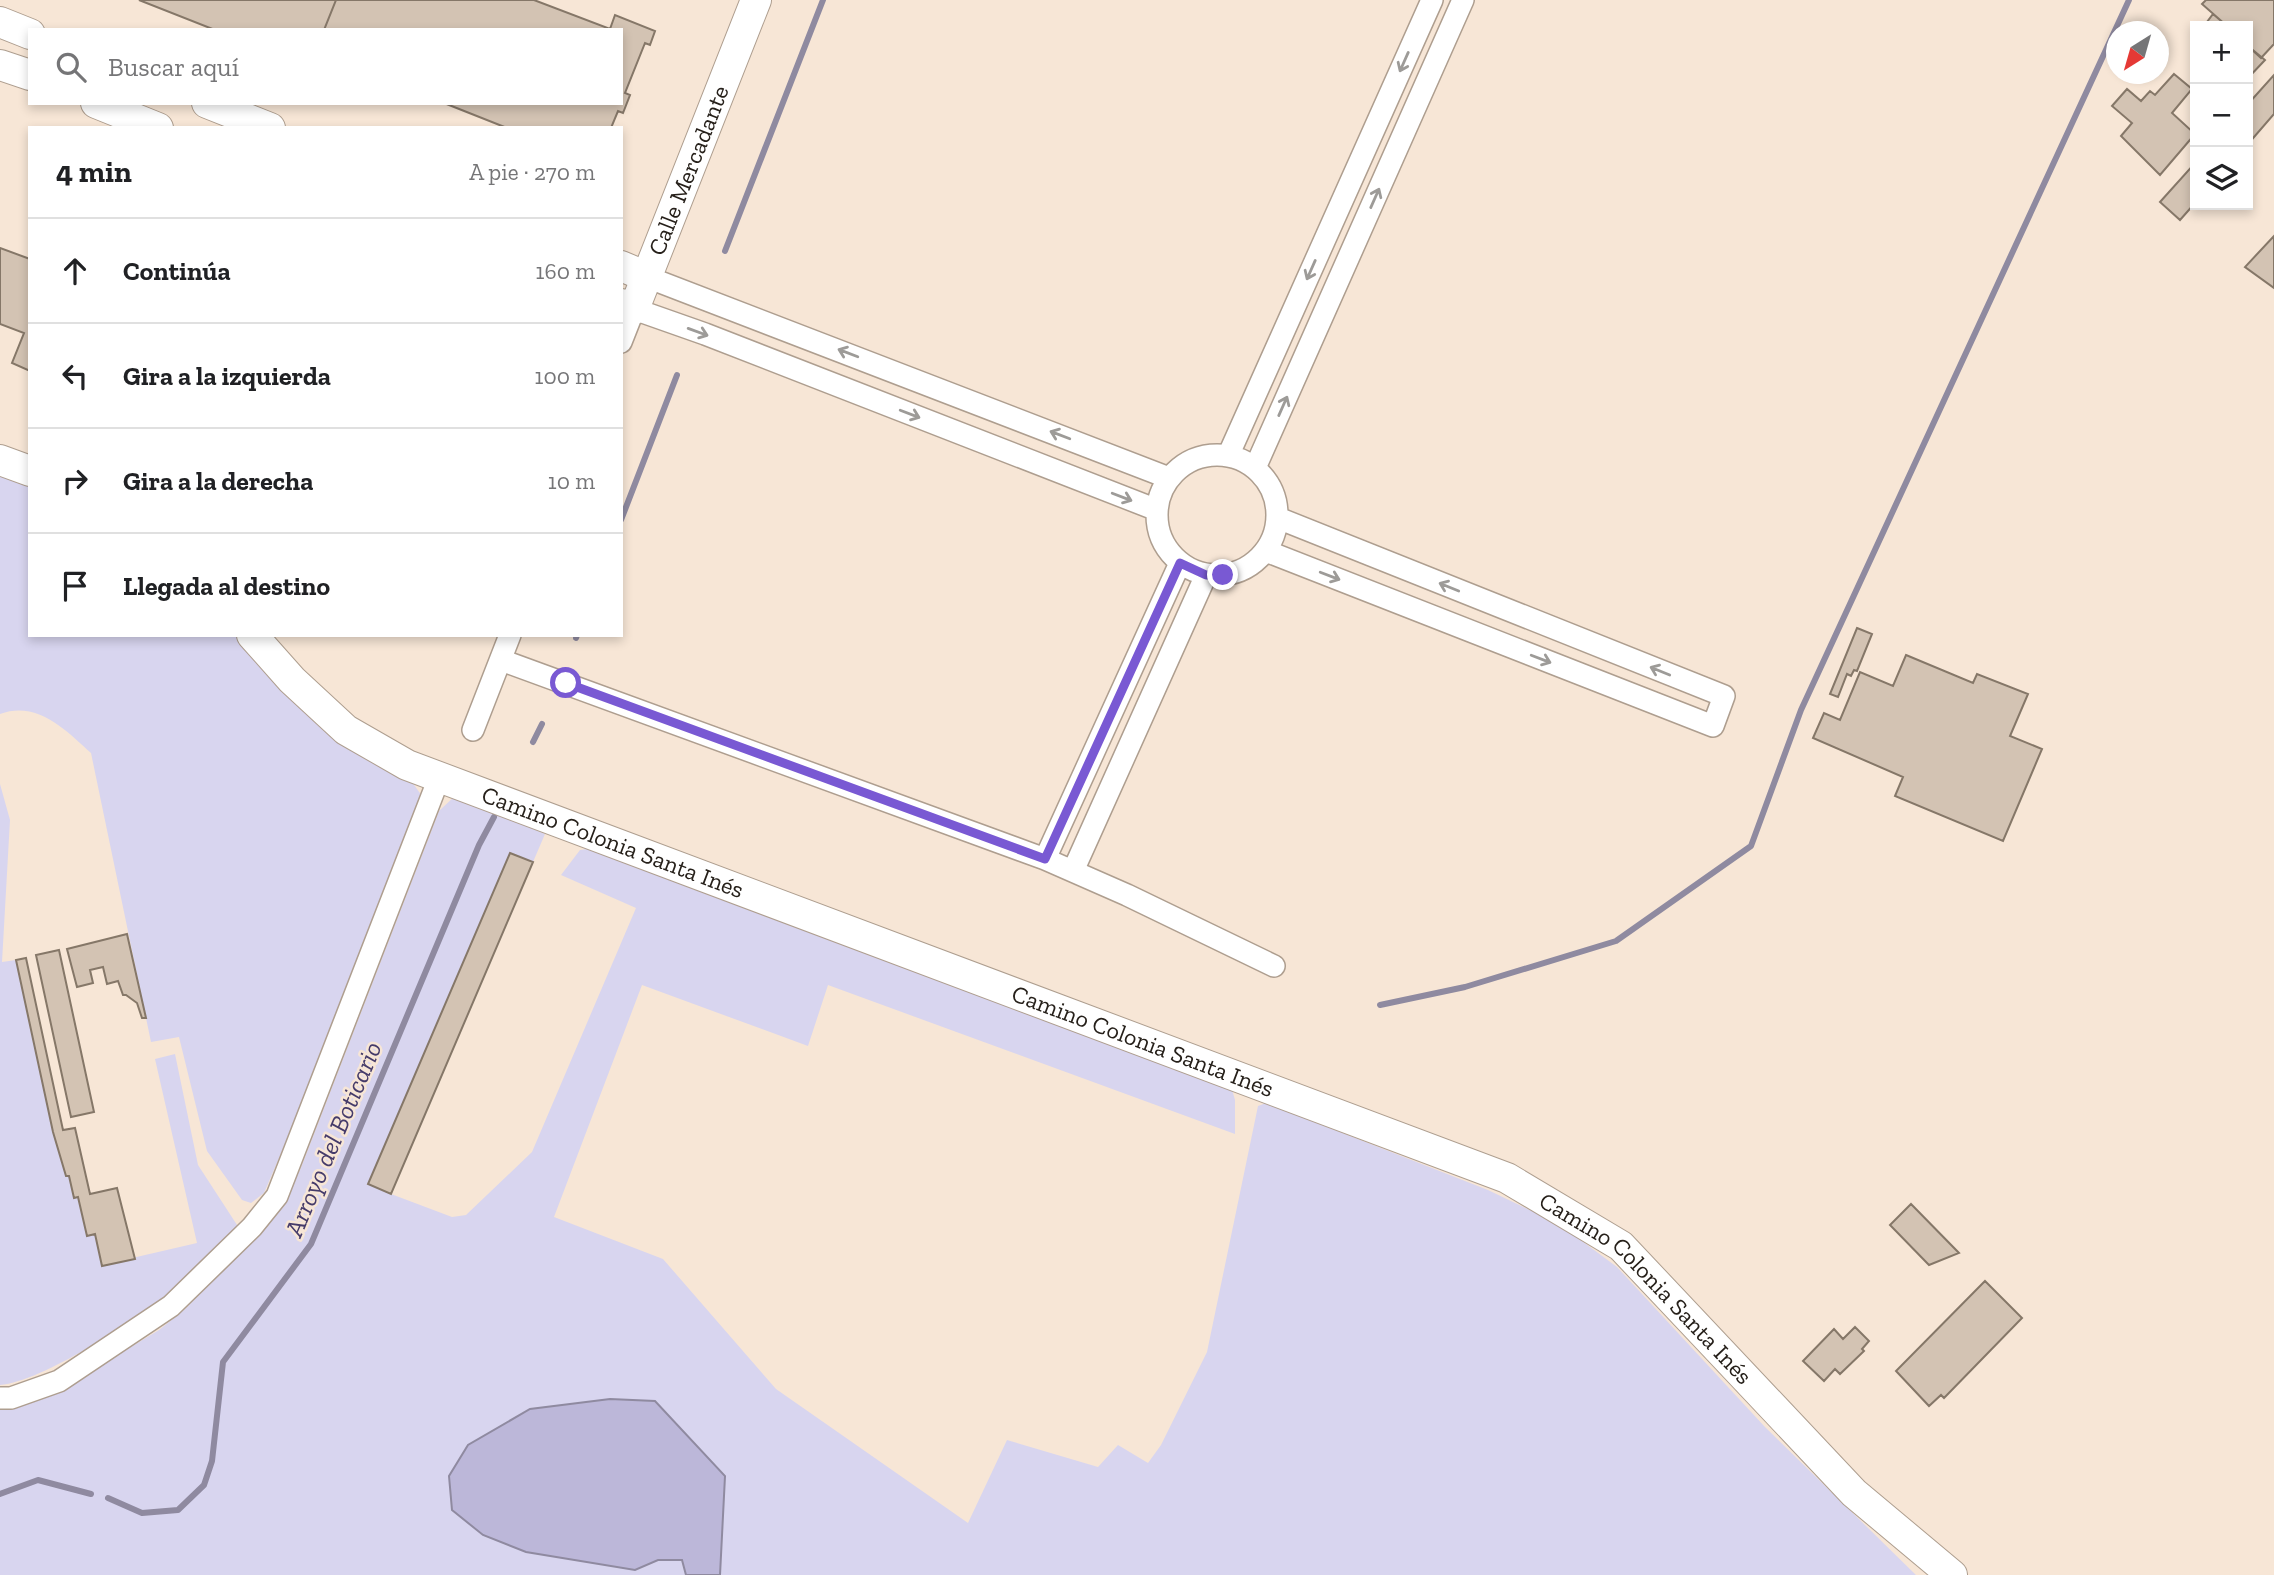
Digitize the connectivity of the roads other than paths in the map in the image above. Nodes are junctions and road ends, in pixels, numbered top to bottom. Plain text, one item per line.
1 (756, 0) edge
2 (1432, 0) edge
3 (1463, 0) edge
4 (0, 22) edge
5 (28, 33) edge
6 (0, 65) edge
7 (28, 74) edge
8 (101, 105) edge
9 (212, 105) edge
10 (153, 126) edge
11 (265, 126) edge
12 (634, 271) edge
13 (628, 307) edge
14 (623, 332) edge
15 (1228, 456) junction
16 (0, 460) edge
17 (1255, 468) junction
18 (28, 470) edge
19 (1169, 478) junction
20 (1157, 510) junction
21 (1278, 519) junction
22 (1266, 551) junction
23 (1180, 563) junction
24 (1206, 575) junction
25 (254, 637) edge
26 (509, 637) edge
27 (501, 660) junction
28 (473, 730) dead end
29 (439, 778) junction
30 (1045, 859) junction
31 (1073, 871) junction
32 (1274, 966) dead end
33 (0, 1398) edge
34 (1952, 1575) edge

1 - 12 main road, Calle Mercadante
2 -> 15 street
17 -> 3 street
4 - 5 main road
6 - 7 main road
8 - 10 main road
9 - 11 main road
12 - 13 main road, Calle Mercadante
19 -> 12 street
13 - 14 street, Calle Mercadante
13 -> 20 street
15 - 17 street
15 - 19 street
16 - 18 main road
17 - 21 street
19 - 20 street
20 - 23 street
21 - 22 street
22 -> 21 street
22 - 24 street
23 - 24 street
23 - 30 street
24 - 31 street
25 - 29 main road, Camino Colonia Santa Inés
26 - 27 street
27 - 28 street
27 - 30 street
29 - 33 street
29 - 34 main road, Camino Colonia Santa Inés
30 - 31 street
31 - 32 street

